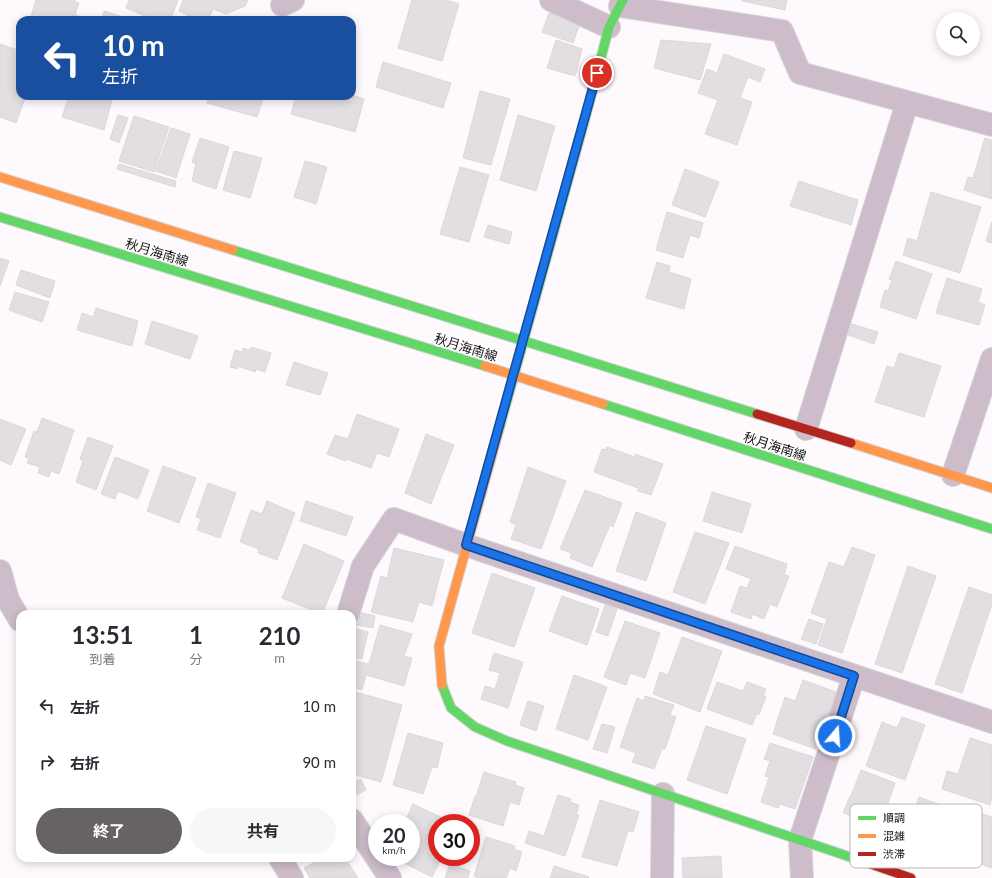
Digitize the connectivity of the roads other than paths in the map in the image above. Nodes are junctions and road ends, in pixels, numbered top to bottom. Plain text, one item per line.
1 (551, 0) edge
2 (622, 3) edge
3 (609, 27) junction
4 (907, 103) junction
5 (992, 125) edge
6 (0, 177) edge
7 (0, 217) edge
8 (524, 340) junction
9 (992, 360) edge
10 (514, 375) junction
11 (806, 429) junction
12 (953, 475) junction
13 (992, 488) edge
14 (992, 529) edge
15 (466, 545) junction
16 (0, 571) edge
17 (349, 610) edge
18 (16, 613) edge
19 (854, 676) junction
20 (992, 722) edge
21 (663, 794) junction
22 (356, 826) edge
23 (800, 840) junction
24 (850, 857) edge
25 (282, 862) edge
26 (882, 868) edge
27 (292, 878) edge
28 (390, 878) edge
29 (662, 878) edge
30 (802, 878) edge
31 (911, 878) edge

1 - 3 street
2 - 3 main road
2 - 4 street
3 - 8 main road
4 - 5 street
4 - 11 street
6 - 8 main road, 秋月海南線
7 - 10 main road, 秋月海南線
8 - 10 main road
8 - 11 main road, 秋月海南線
9 - 12 street
10 - 14 main road, 秋月海南線
10 - 15 main road
11 - 12 main road, 秋月海南線
12 - 13 main road, 秋月海南線
15 - 17 street
15 - 19 street
15 - 21 main road
16 - 18 street
19 - 20 street
19 - 23 street
21 - 23 main road
21 - 29 street
22 - 28 street
23 - 24 main road
23 - 30 street
25 - 27 street
26 - 31 main road

